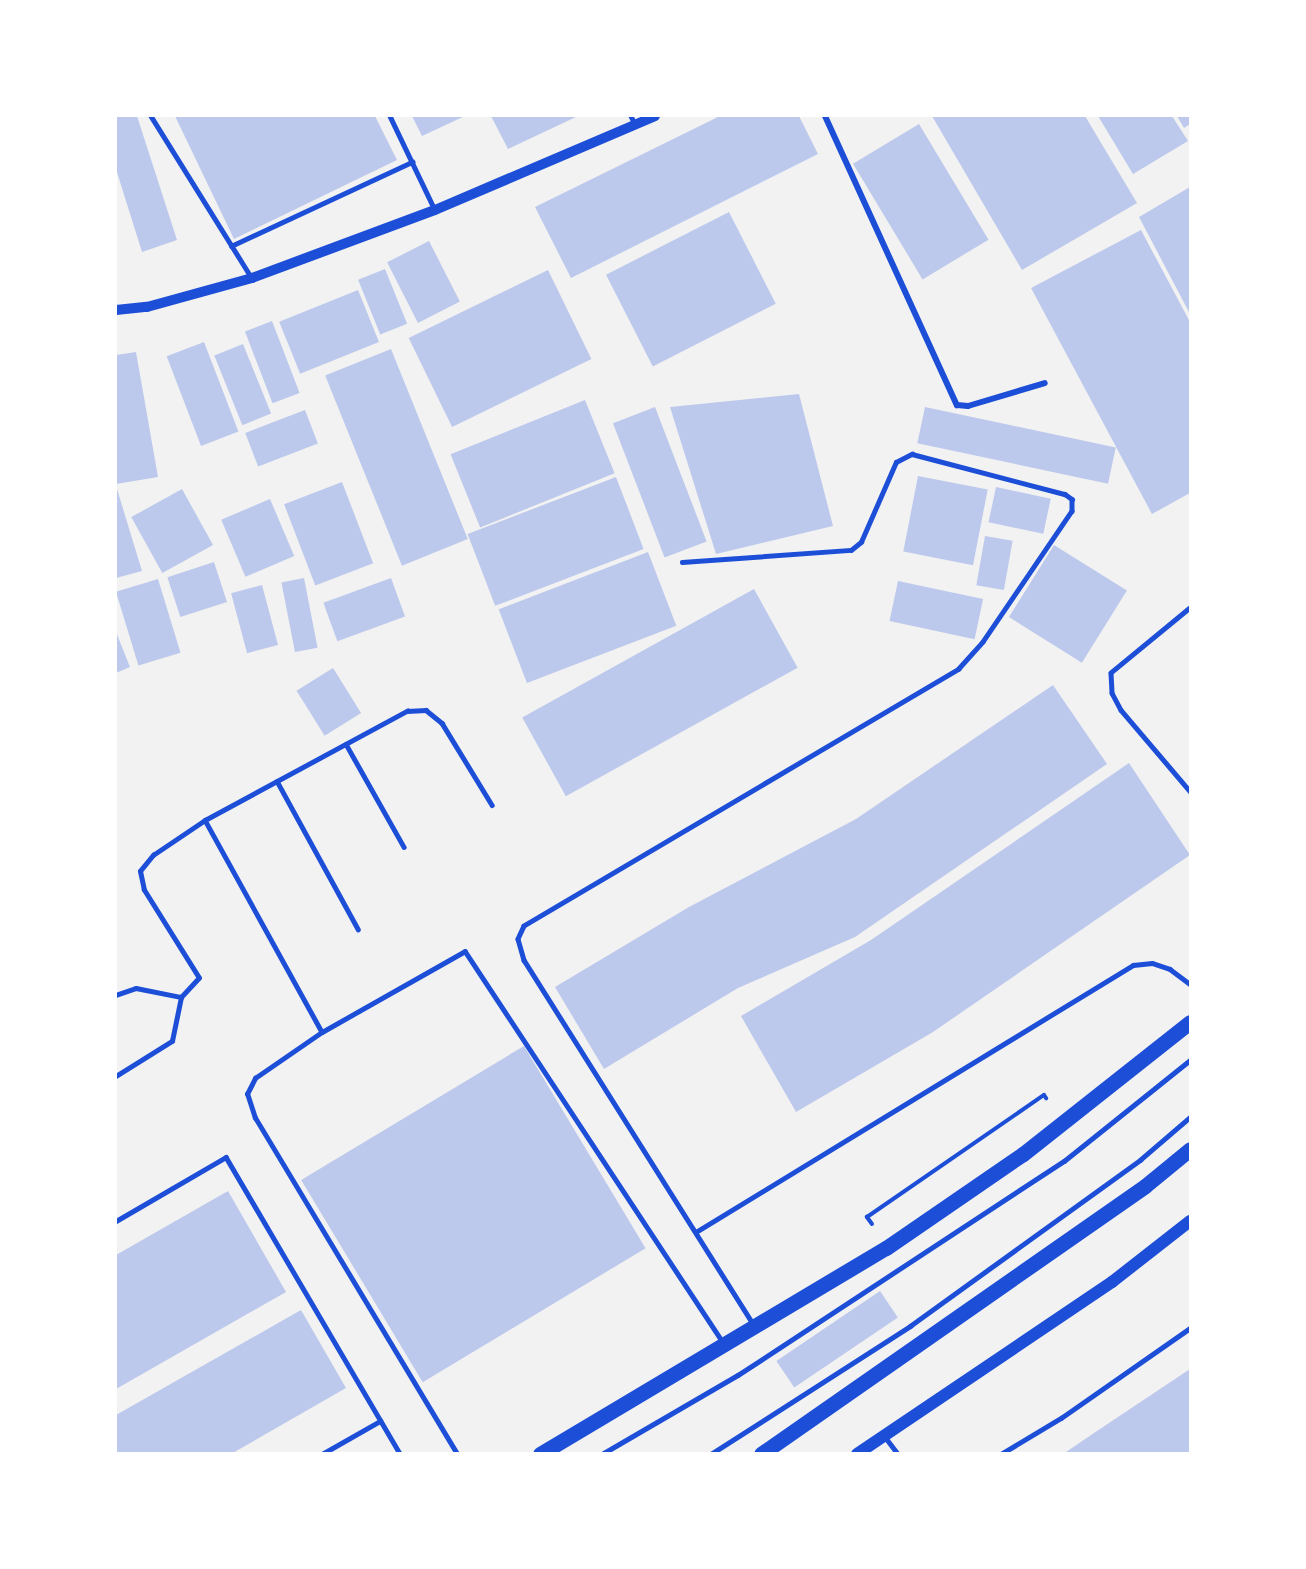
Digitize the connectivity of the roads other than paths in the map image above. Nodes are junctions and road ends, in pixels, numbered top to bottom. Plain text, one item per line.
1 (151, 116) edge
2 (390, 116) edge
3 (655, 116) edge
4 (825, 116) edge
5 (633, 120) edge
6 (412, 162) junction
7 (435, 210) junction
8 (231, 246) junction
9 (252, 278) junction
10 (116, 310) edge
11 (1046, 383) dead end
12 (682, 562) dead end
13 (1191, 608) edge
14 (346, 744) junction
15 (278, 781) junction
16 (1191, 791) edge
17 (492, 805) dead end
18 (205, 819) junction
19 (404, 847) dead end
20 (358, 929) dead end
21 (1191, 984) edge
22 (116, 995) edge
23 (181, 997) junction
24 (1191, 1022) edge
25 (322, 1032) junction
26 (1191, 1060) edge
27 (116, 1076) edge
28 (1191, 1118) edge
29 (1191, 1149) edge
30 (116, 1221) edge
31 (1191, 1221) edge
32 (696, 1232) junction
33 (755, 1326) junction
34 (1191, 1328) edge
35 (723, 1345) junction
36 (380, 1420) junction
37 (884, 1435) junction
38 (322, 1454) edge
39 (400, 1454) edge
40 (457, 1454) edge
41 (540, 1454) edge
42 (602, 1454) edge
43 (711, 1454) edge
44 (761, 1454) edge
45 (857, 1454) edge
46 (898, 1454) edge
47 (1001, 1454) edge

1 - 8 lane
2 - 6 lane
3 - 5 street
4 - 11 street
5 - 7 street
6 - 7 lane
6 - 8 lane
7 - 9 street
8 - 9 lane
9 - 10 street
12 - 32 lane
13 - 16 lane
14 - 15 lane
14 - 17 lane
14 - 19 lane
15 - 18 lane
15 - 20 lane
18 - 23 lane
18 - 25 lane
21 - 32 lane
22 - 23 lane
23 - 27 lane
24 - 33 main road
25 - 35 lane
25 - 40 lane
26 - 42 lane
28 - 43 lane
29 - 44 main road
30 - 36 lane
31 - 37 main road
32 - 33 lane
33 - 35 main road
34 - 47 lane
35 - 41 main road
36 - 38 lane
36 - 39 lane
37 - 45 main road
37 - 46 lane

